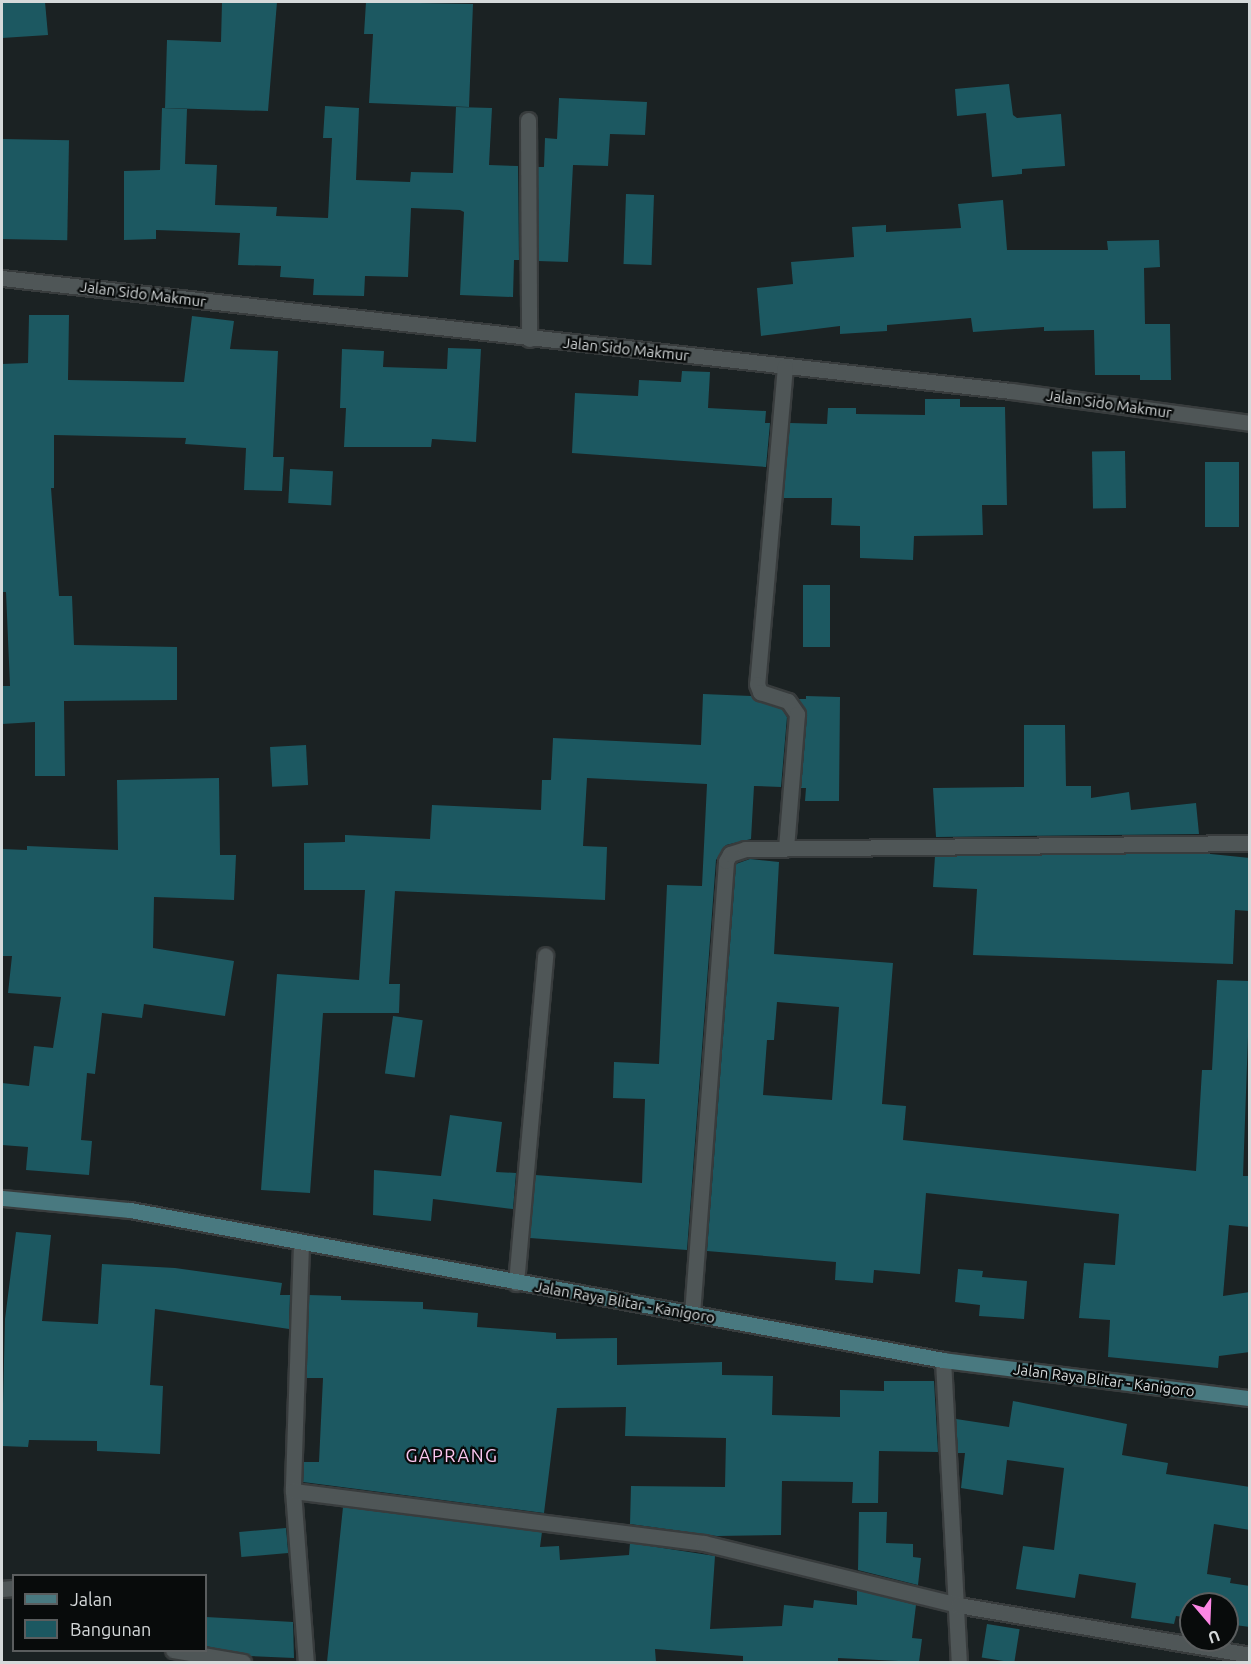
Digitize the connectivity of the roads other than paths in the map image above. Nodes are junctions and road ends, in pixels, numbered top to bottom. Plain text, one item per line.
1 (528, 120) dead end
2 (2, 278) edge
3 (529, 339) junction
4 (785, 366) junction
5 (1250, 423) edge
6 (1250, 843) edge
7 (786, 849) junction
8 (545, 955) dead end
9 (2, 1198) edge
10 (301, 1244) junction
11 (516, 1283) junction
12 (692, 1314) junction
13 (942, 1360) junction
14 (1250, 1398) edge
15 (292, 1491) junction
16 (958, 1605) junction
17 (185, 1652) edge
18 (1250, 1655) edge
19 (243, 1662) edge
20 (306, 1662) edge
21 (959, 1662) edge

1 - 3 street
2 - 3 street, Jalan Sido Makmur
3 - 4 street, Jalan Sido Makmur
4 - 5 street, Jalan Sido Makmur
4 - 7 street
6 - 7 street
7 - 12 street
8 - 11 street
9 - 10 main road, Jalan Raya Blitar - Kanigoro
10 - 11 main road, Jalan Raya Blitar - Kanigoro
10 - 15 street
11 - 12 main road, Jalan Raya Blitar - Kanigoro
12 - 13 main road, Jalan Raya Blitar - Kanigoro
13 - 14 main road, Jalan Raya Blitar - Kanigoro
13 - 16 street
15 - 16 street
15 - 20 street
16 - 18 street
16 - 21 street
17 - 19 street

